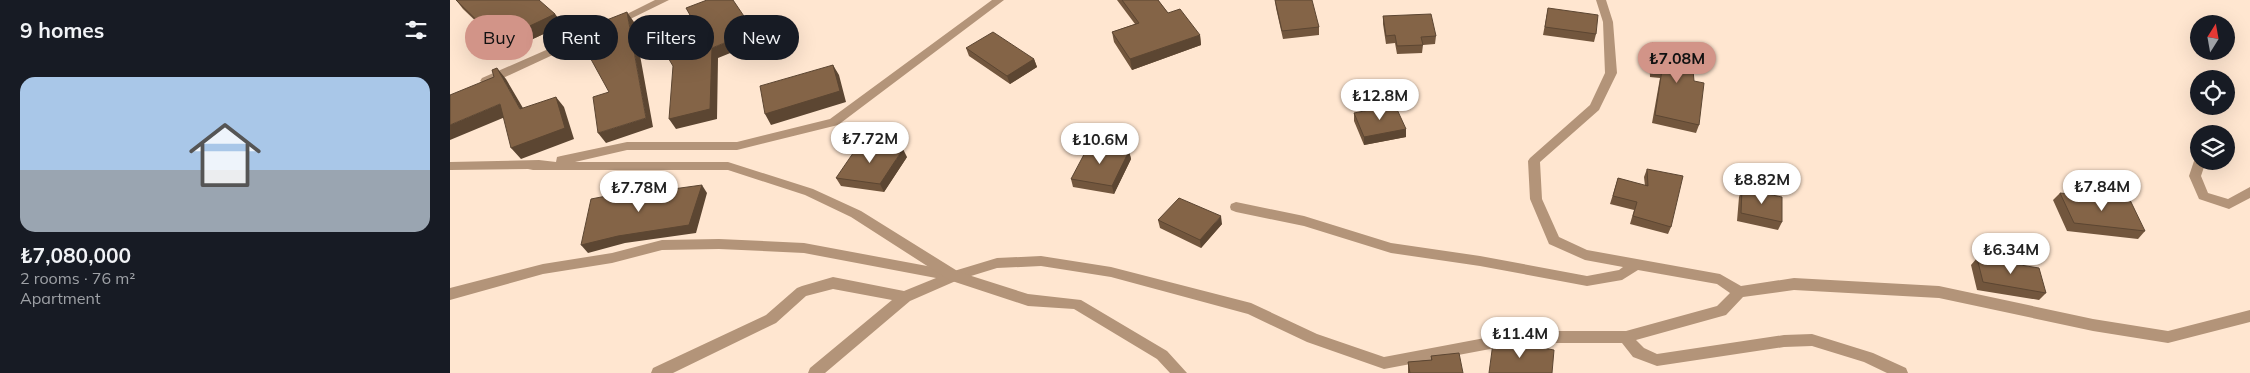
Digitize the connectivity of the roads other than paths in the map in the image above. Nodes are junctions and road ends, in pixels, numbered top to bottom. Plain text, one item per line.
1 (664, 0) edge
2 (999, 0) edge
3 (1601, 0) edge
4 (476, 85) edge
5 (450, 166) edge
6 (533, 166) junction
7 (2197, 170) edge
8 (2250, 192) edge
9 (1236, 207) dead end
10 (1636, 264) junction
11 (954, 276) junction
12 (1739, 292) junction
13 (450, 294) edge
14 (905, 297) junction
15 (2250, 316) edge
16 (1626, 337) junction
17 (658, 373) edge
18 (816, 373) edge
19 (1180, 373) edge
20 (1901, 373) edge

1 - 4 street
2 - 6 street
3 - 10 street
5 - 6 street
6 - 11 street
7 - 8 street
9 - 10 street
10 - 12 street
11 - 13 street
11 - 14 street
11 - 16 street
11 - 19 street
12 - 15 street
12 - 16 street
14 - 17 street
14 - 18 street
16 - 20 street

